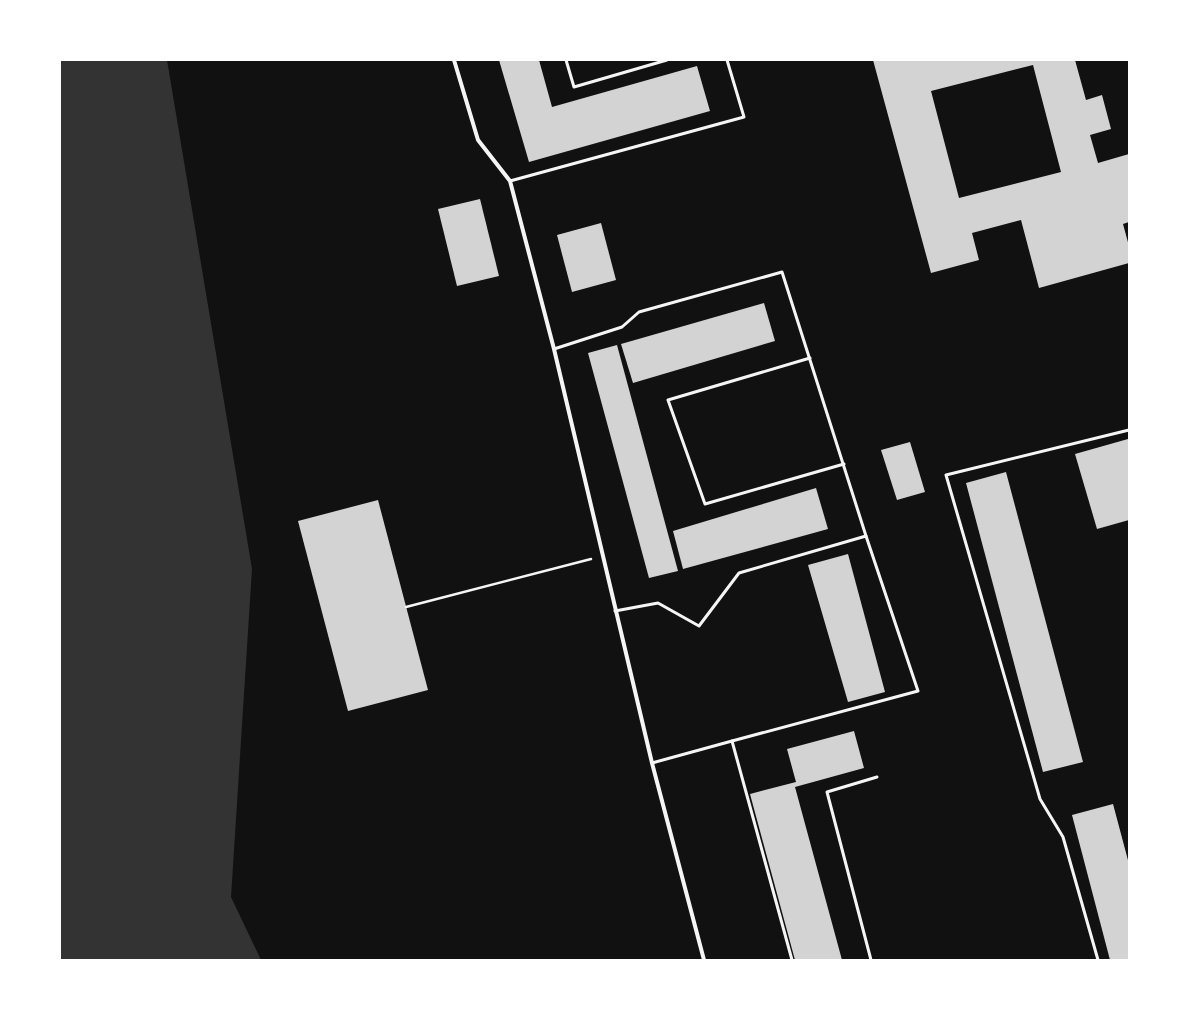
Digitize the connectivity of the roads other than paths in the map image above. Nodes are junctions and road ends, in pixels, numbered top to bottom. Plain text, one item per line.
1 (454, 60) edge
2 (566, 60) edge
3 (668, 60) edge
4 (727, 60) edge
5 (510, 181) junction
6 (554, 349) junction
7 (810, 358) junction
8 (1129, 430) edge
9 (844, 464) junction
10 (866, 536) junction
11 (616, 611) junction
12 (732, 740) junction
13 (652, 764) junction
14 (877, 777) dead end
15 (704, 960) edge
16 (792, 960) edge
17 (871, 960) edge
18 (1098, 960) edge

1 - 5 street
2 - 3 lane
4 - 5 lane
5 - 6 street
6 - 7 lane
6 - 11 street
7 - 9 lane
7 - 9 lane
8 - 18 lane
9 - 10 lane
10 - 11 lane
10 - 12 lane
11 - 13 street
12 - 13 lane
12 - 16 lane
13 - 15 street
14 - 17 lane

